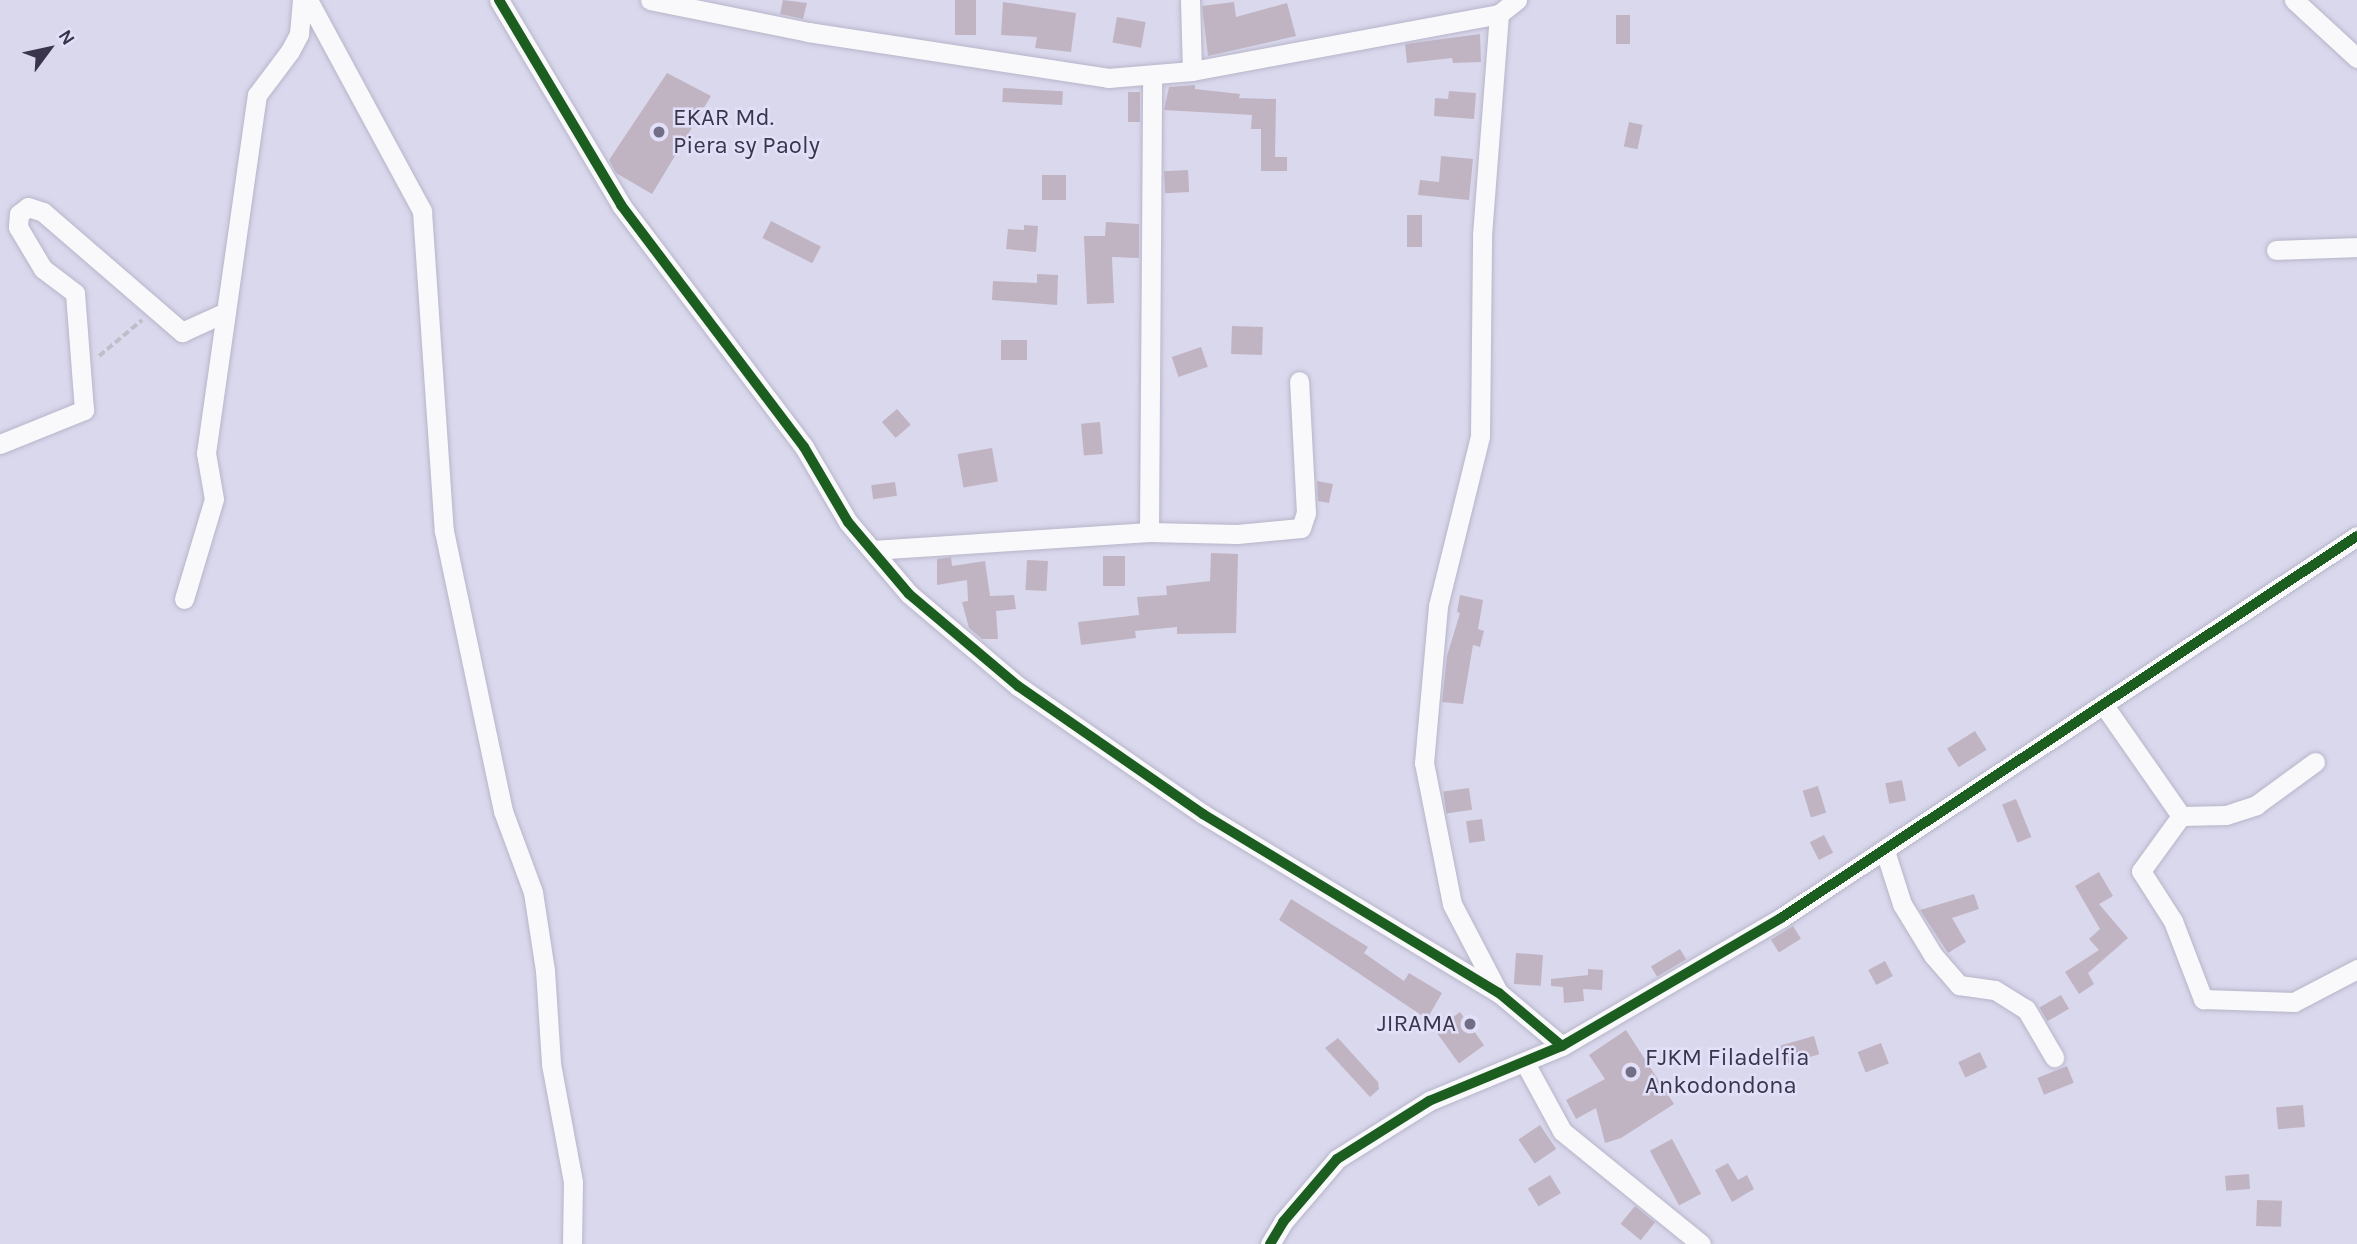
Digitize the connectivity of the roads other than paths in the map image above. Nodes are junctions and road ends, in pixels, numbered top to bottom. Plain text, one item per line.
1 (302, 0) edge
2 (309, 0) edge
3 (499, 0) edge
4 (650, 0) edge
5 (1190, 0) edge
6 (1517, 0) edge
7 (2294, 0) edge
8 (1499, 14) junction
9 (2357, 58) edge
10 (1192, 71) junction
11 (1152, 76) junction
12 (2357, 247) edge
13 (2276, 250) dead end
14 (226, 312) junction
15 (1299, 381) dead end
16 (0, 444) edge
17 (1149, 532) junction
18 (2357, 536) edge
19 (872, 550) junction
20 (184, 599) dead end
21 (2103, 704) junction
22 (2315, 762) dead end
23 (2181, 816) junction
24 (1885, 852) junction
25 (2357, 969) edge
26 (1499, 993) junction
27 (1562, 1046) junction
28 (2054, 1057) dead end
29 (1525, 1063) junction
30 (572, 1244) edge
31 (1270, 1244) edge
32 (1701, 1244) edge

1 - 14 street
2 - 30 street
3 - 19 street
4 - 11 street
5 - 10 street
6 - 8 street
7 - 9 street
8 - 10 street
8 - 26 street
10 - 11 street
11 - 17 street
12 - 13 street
14 - 16 street
14 - 20 street
15 - 17 street
17 - 19 street
18 - 21 street
19 - 26 street
21 - 23 street
21 - 24 street
22 - 23 street
23 - 25 street
24 - 27 street
24 - 28 street
26 - 27 street
27 - 29 street
29 - 31 street
29 - 32 street

